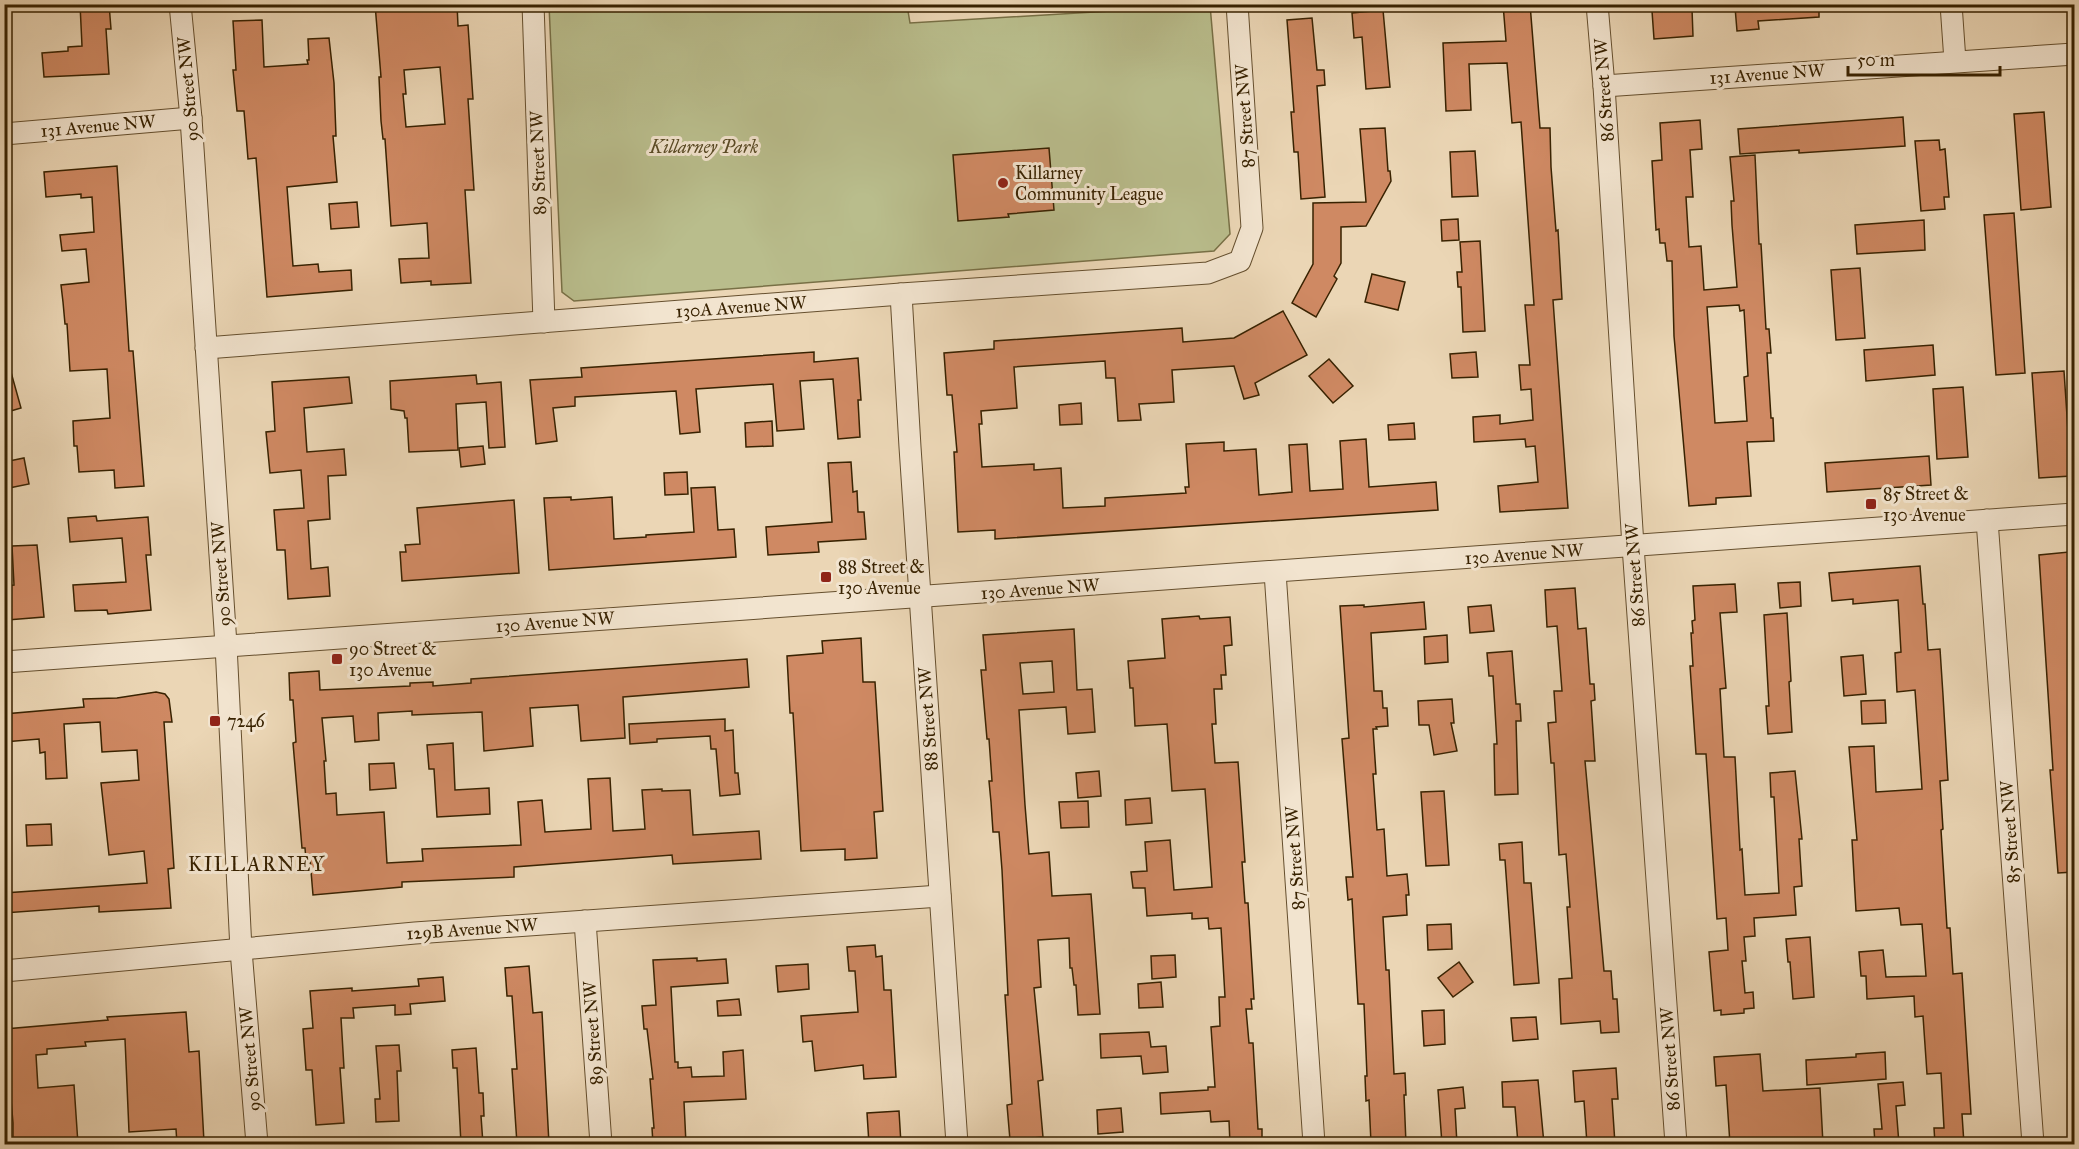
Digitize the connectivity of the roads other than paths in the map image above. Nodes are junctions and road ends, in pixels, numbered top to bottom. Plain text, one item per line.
1 (180, 4) edge
2 (533, 4) edge
3 (1237, 4) edge
4 (1597, 4) edge
5 (1951, 4) edge
6 (2074, 54) edge
7 (1954, 61) junction
8 (1604, 86) junction
9 (191, 118) junction
10 (4, 134) edge
11 (1252, 228) joint
12 (901, 294) junction
13 (544, 322) junction
14 (206, 348) junction
15 (2074, 514) edge
16 (1987, 520) junction
17 (1633, 546) junction
18 (1275, 572) junction
19 (920, 597) junction
20 (226, 645) junction
21 (4, 662) edge
22 (940, 896) junction
23 (585, 921) junction
24 (241, 950) junction
25 (4, 971) edge
26 (257, 1144) edge
27 (601, 1144) edge
28 (957, 1144) edge
29 (1314, 1144) edge
30 (1676, 1144) edge
31 (2033, 1144) edge

1 - 9 street, 90 Street NW
2 - 13 street, 89 Street NW
3 - 11 street, 87 Street NW
4 - 8 street, 86 Street NW
5 - 7 street
6 - 7 street, 131 Avenue NW
7 - 8 street, 131 Avenue NW
8 - 17 street, 86 Street NW
9 - 10 street, 131 Avenue NW
9 - 14 street, 90 Street NW
11 - 12 street, 130A Avenue NW
12 - 13 street, 130A Avenue NW
12 - 19 street, 88 Street NW
13 - 14 street, 130A Avenue NW
14 - 20 street, 90 Street NW
15 - 16 street, 130 Avenue NW
16 - 17 street, 130 Avenue NW
16 - 31 street, 85 Street NW
17 - 18 street, 130 Avenue NW
17 - 30 street, 86 Street NW
18 - 19 street, 130 Avenue NW
18 - 29 street, 87 Street NW
19 - 20 street, 130 Avenue NW
19 - 22 street, 88 Street NW
20 - 21 street, 130 Avenue NW
20 - 24 street, 90 Street NW
22 - 23 street, 129B Avenue NW
22 - 28 street, 88 Street NW
23 - 24 street, 129B Avenue NW
23 - 27 street, 89 Street NW
24 - 25 street, 129B Avenue NW
24 - 26 street, 90 Street NW

